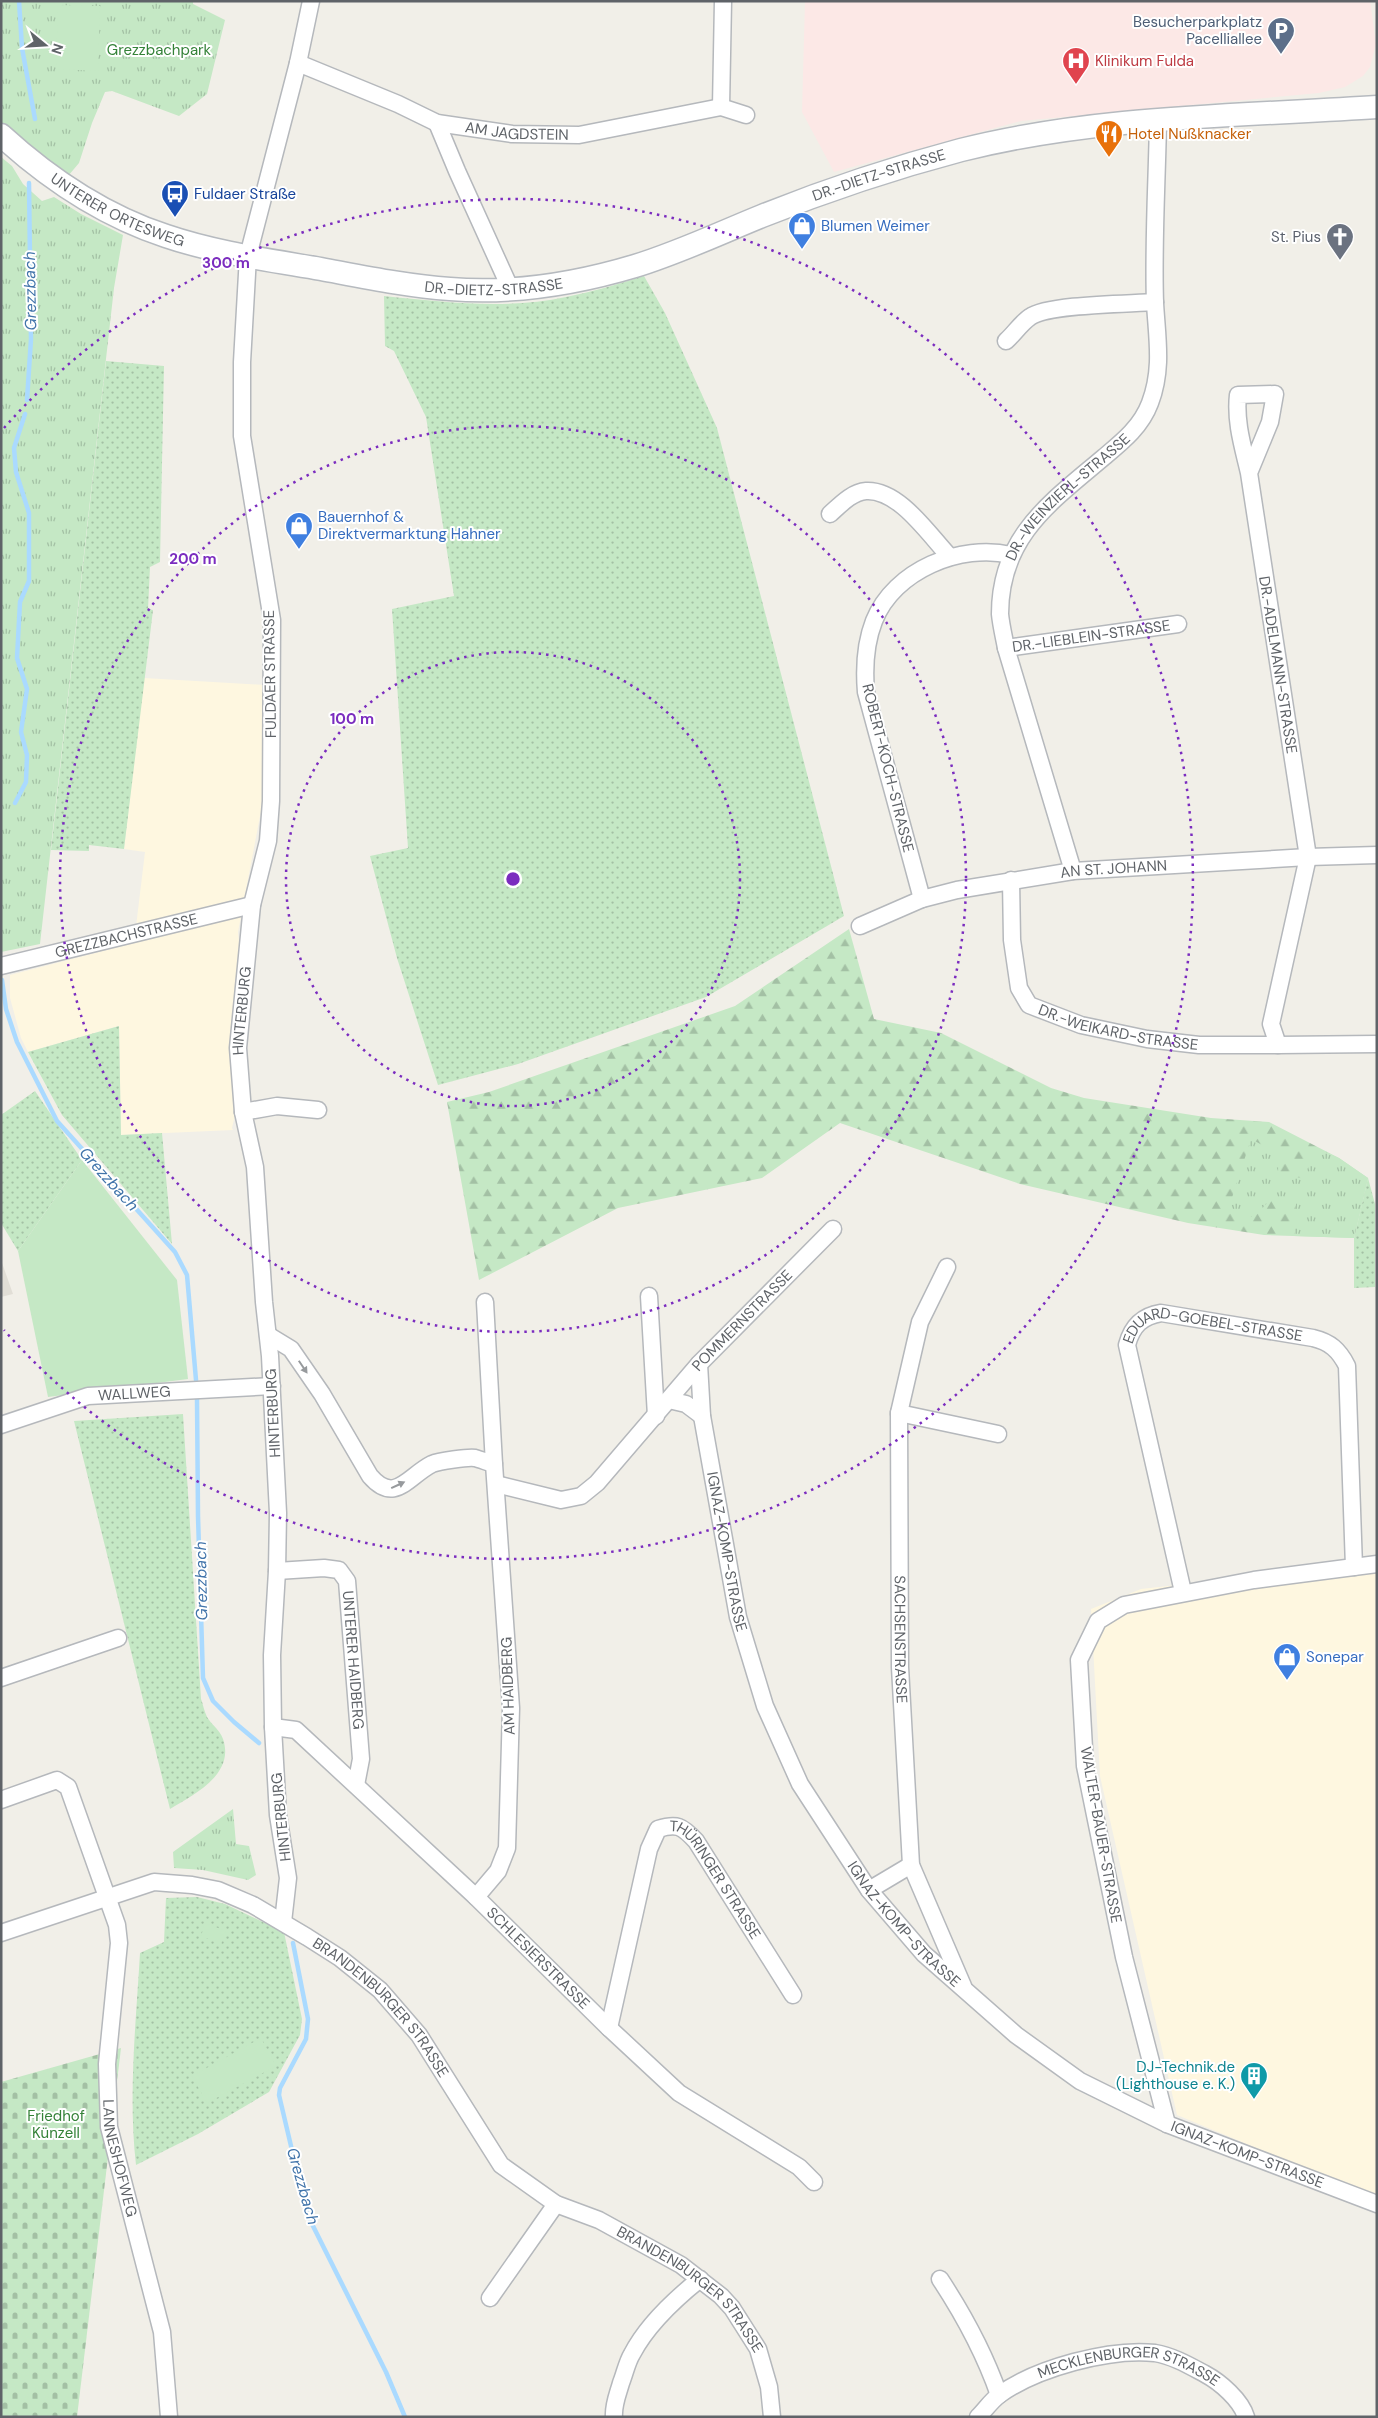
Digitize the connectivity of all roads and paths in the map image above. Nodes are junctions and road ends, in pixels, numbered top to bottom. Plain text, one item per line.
1 (311, 1) edge
2 (723, 1) edge
3 (298, 63) junction
4 (1375, 105) edge
5 (721, 107) junction
6 (746, 115) dead end
7 (1158, 121) junction
8 (437, 123) junction
9 (1, 134) edge
10 (248, 256) junction
11 (511, 290) junction
12 (1155, 302) junction
13 (1006, 341) dead end
14 (1249, 473) dead end
15 (830, 514) dead end
16 (1012, 555) junction
17 (950, 557) junction
18 (1178, 624) dead end
19 (1006, 648) junction
20 (1377, 856) edge
21 (1308, 857) junction
22 (1073, 871) junction
23 (1012, 880) junction
24 (922, 899) junction
25 (252, 905) junction
26 (860, 926) dead end
27 (1, 966) edge
28 (1377, 1044) edge
29 (1278, 1045) junction
30 (318, 1110) dead end
31 (243, 1112) junction
32 (834, 1230) dead end
33 (946, 1267) dead end
34 (649, 1296) dead end
35 (485, 1302) dead end
36 (268, 1335) junction
37 (700, 1364) junction
38 (272, 1386) junction
39 (669, 1400) junction
40 (899, 1413) junction
41 (656, 1416) junction
42 (702, 1416) junction
43 (1, 1425) edge
44 (998, 1434) dead end
45 (494, 1464) junction
46 (496, 1484) junction
47 (1377, 1564) edge
48 (1354, 1567) junction
49 (277, 1571) junction
50 (1183, 1592) junction
51 (118, 1638) dead end
52 (1, 1678) edge
53 (273, 1727) junction
54 (356, 1785) junction
55 (1, 1800) edge
56 (911, 1866) junction
57 (869, 1890) junction
58 (106, 1897) junction
59 (476, 1897) junction
60 (284, 1922) junction
61 (1, 1933) edge
62 (964, 1990) junction
63 (794, 1995) dead end
64 (609, 2028) junction
65 (1167, 2124) junction
66 (814, 2182) dead end
67 (556, 2204) junction
68 (1377, 2204) edge
69 (700, 2279) junction
70 (940, 2279) dead end
71 (490, 2298) dead end
72 (999, 2395) junction
73 (169, 2417) edge
74 (614, 2417) edge
75 (772, 2417) edge
76 (978, 2417) edge
77 (1246, 2417) edge

1 - 3 street, FULDAER STRASSE
2 - 5 street
3 - 8 street, AM JAGDSTEIN
3 - 10 street, FULDAER STRASSE
4 - 7 main road, DR.-DIETZ-STRASSE
5 - 6 street, AM JAGDSTEIN
5 - 8 street, AM JAGDSTEIN
7 - 11 main road, DR.-DIETZ-STRASSE
7 - 12 street, DR.-WEINZIERL-STRASSE
8 - 11 street
9 - 10 main road, UNTERER ORTESWEG
10 - 11 main road, DR.-DIETZ-STRASSE
10 - 25 street, FULDAER STRASSE
12 - 13 street
12 - 16 street, DR.-WEINZIERL-STRASSE
14 - 21 street, DR.-ADELMANN-STRASSE
15 - 17 street
16 - 17 street, ROBERT-KOCH-STRASSE
16 - 19 street, DR.-WEINZIERL-STRASSE
17 - 24 street, ROBERT-KOCH-STRASSE
18 - 19 street, DR.-LIEBLEIN-STRASSE
19 - 22 street, DR.-WEINZIERL-STRASSE
20 - 21 street, AN ST. JOHANN
21 - 22 street, AN ST. JOHANN
21 - 29 street
22 - 23 street, AN ST. JOHANN
23 - 24 street, AN ST. JOHANN
23 - 29 street, DR.-WEIKARD-STRASSE
24 - 26 street, AN ST. JOHANN
25 - 27 street, GREZZBACHSTRASSE
25 - 31 street, HINTERBURG
28 - 29 street, DR.-WEIKARD-STRASSE
30 - 31 street
31 - 36 street, HINTERBURG
32 - 37 street, POMMERNSTRASSE
33 - 40 street, SACHSENSTRASSE
34 - 41 street
35 - 45 street, AM HAIDBERG
36 - 38 street, HINTERBURG
36 -> 45 street
37 - 39 street, POMMERNSTRASSE
37 - 42 street, IGNAZ-KOMP-STRASSE
38 - 43 street, WALLWEG
38 - 49 street, HINTERBURG
39 - 41 street, POMMERNSTRASSE
39 - 42 street
40 - 44 street
40 - 56 street, SACHSENSTRASSE
41 - 46 street, POMMERNSTRASSE
42 - 57 street, IGNAZ-KOMP-STRASSE
45 - 46 street, AM HAIDBERG
46 - 59 street, AM HAIDBERG
47 - 48 street, WALTER-BAUER-STRASSE
48 - 50 street, WALTER-BAUER-STRASSE
48 - 50 street, EDUARD-GOEBEL-STRASSE
49 - 53 street, HINTERBURG
49 - 54 street, UNTERER HAIDBERG
50 - 65 street, WALTER-BAUER-STRASSE
51 - 52 street
53 - 54 street, SCHLESIERSTRASSE
53 - 60 street, HINTERBURG
54 - 59 street, SCHLESIERSTRASSE
55 - 58 street, LANNESHOFWEG
56 - 57 street
56 - 62 street, SACHSENSTRASSE
57 - 62 street, IGNAZ-KOMP-STRASSE
58 - 60 street, BRANDENBURGER STRASSE
58 - 61 street
58 - 73 street, LANNESHOFWEG
59 - 64 street, SCHLESIERSTRASSE
60 - 67 street, BRANDENBURGER STRASSE
62 - 65 street, IGNAZ-KOMP-STRASSE
63 - 64 street, THÜRINGER STRASSE
64 - 66 street, SCHLESIERSTRASSE
65 - 68 street, IGNAZ-KOMP-STRASSE
67 - 69 street, BRANDENBURGER STRASSE
67 - 71 street
69 - 74 street
69 - 75 street, BRANDENBURGER STRASSE
70 - 72 street
72 - 76 street, MECKLENBURGER STRASSE
72 - 77 street, MECKLENBURGER STRASSE

